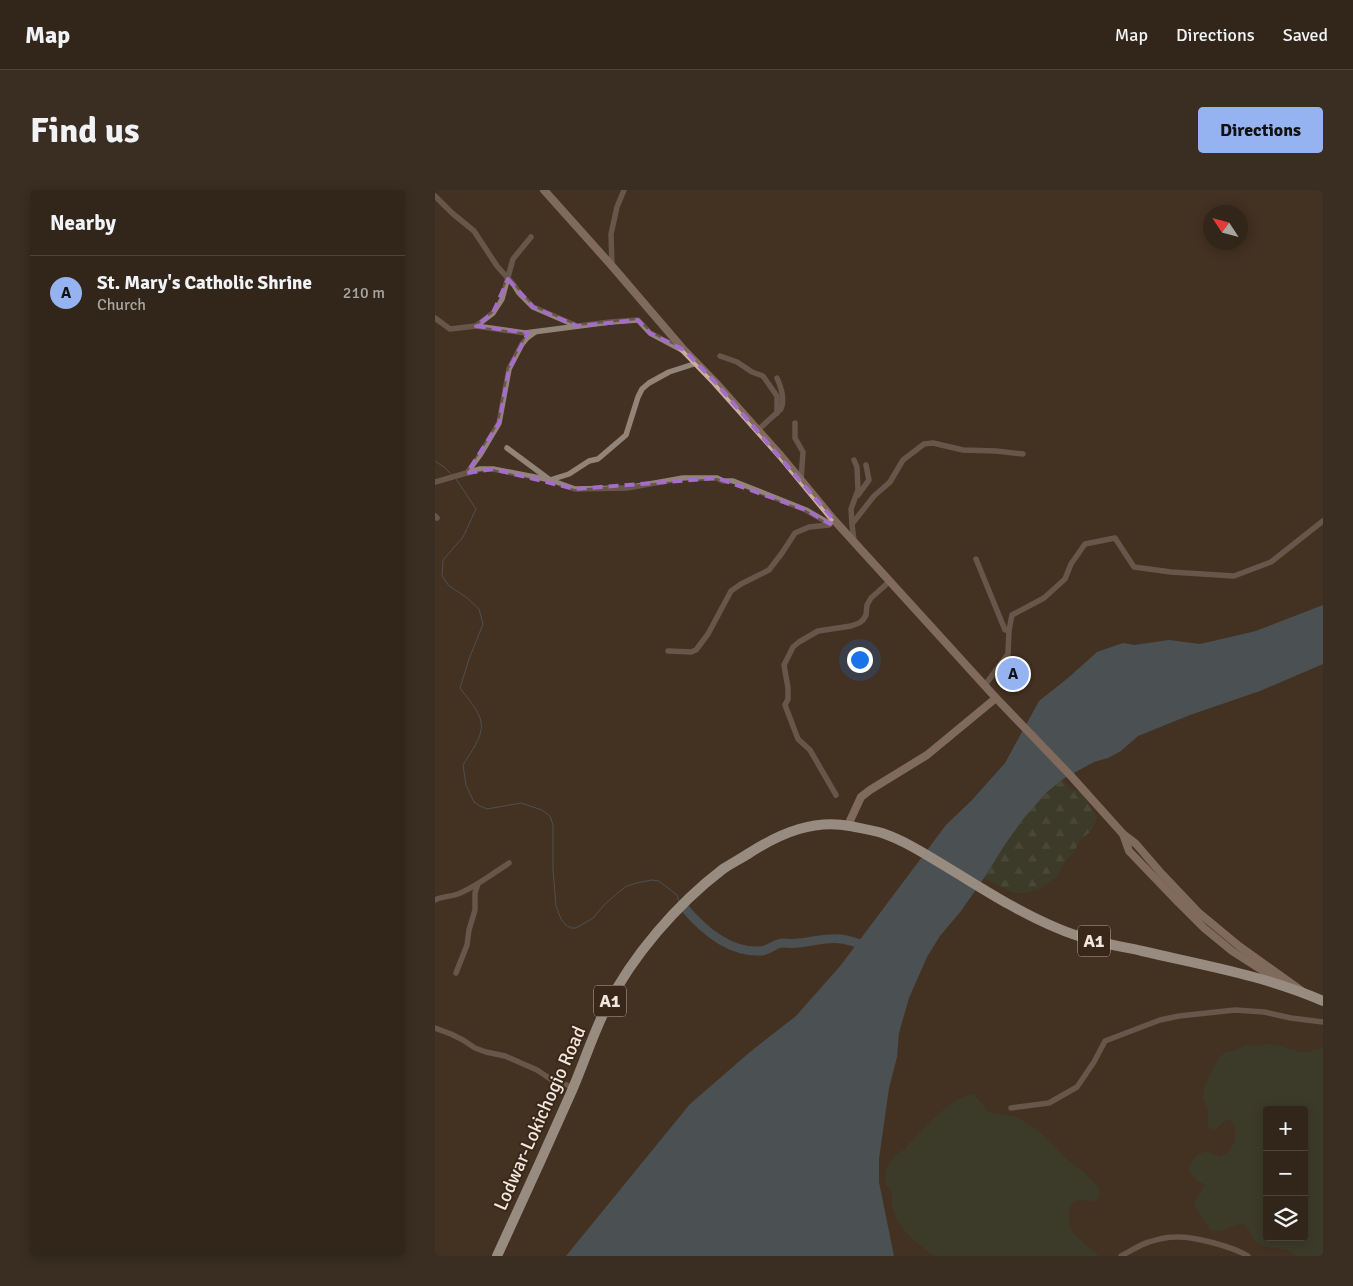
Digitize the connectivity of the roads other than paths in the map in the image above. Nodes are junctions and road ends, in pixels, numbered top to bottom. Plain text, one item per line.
1 (544, 190) edge
2 (624, 190) edge
3 (435, 196) edge
4 (531, 238) dead end
5 (612, 266) junction
6 (508, 279) junction
7 (435, 318) edge
8 (476, 326) junction
9 (577, 326) junction
10 (535, 331) junction
11 (684, 350) junction
12 (720, 356) dead end
13 (697, 363) junction
14 (777, 378) dead end
15 (777, 413) junction
16 (795, 423) dead end
17 (758, 430) junction
18 (507, 448) dead end
19 (1023, 454) dead end
20 (854, 460) dead end
21 (866, 465) dead end
22 (467, 473) junction
23 (550, 480) junction
24 (801, 480) junction
25 (435, 482) edge
26 (856, 497) junction
27 (1323, 521) edge
28 (832, 522) junction
29 (853, 524) junction
30 (853, 541) junction
31 (976, 559) dead end
32 (890, 581) junction
33 (1009, 630) junction
34 (668, 651) dead end
35 (985, 685) junction
36 (996, 698) junction
37 (836, 795) dead end
38 (848, 825) junction
39 (1123, 834) junction
40 (509, 863) dead end
41 (478, 884) junction
42 (435, 900) edge
43 (456, 973) dead end
44 (1289, 989) junction
45 (1304, 993) junction
46 (1323, 1001) edge
47 (1323, 1022) edge
48 (435, 1028) edge
49 (573, 1087) junction
50 (1011, 1108) dead end
51 (1241, 1254) edge
52 (497, 1256) edge
53 (1121, 1256) edge
54 (1248, 1256) edge

1 - 5 main road
2 - 5 street
3 - 6 street
4 - 6 street
5 - 11 main road
6 - 8 street
6 - 9 street
7 - 8 street
8 - 10 street
9 - 10 street
9 - 11 street
10 - 22 street
11 - 13 main road
12 - 15 street
13 - 17 main road
13 - 23 street
14 - 15 street
15 - 17 street
16 - 24 street
17 - 24 main road
18 - 23 street
19 - 29 street
20 - 26 street
21 - 26 street
22 - 23 street
22 - 25 street
23 - 28 street
24 - 28 main road
26 - 29 street
27 - 33 street
28 - 30 main road
28 - 34 street
29 - 30 street
30 - 32 main road
31 - 33 street
32 - 35 main road
32 - 37 street
33 - 35 street
35 - 36 main road
36 - 38 main road
36 - 39 main road, A1
38 - 44 highway, A1
38 - 49 highway, Lodwar-Lokichogio Road / A1
39 - 44 main road, A1
39 - 45 main road, A1
40 - 41 street
41 - 42 street
41 - 43 street
44 - 45 highway, A1
45 - 46 highway, A1
47 - 50 street
48 - 49 street
49 - 52 highway, Lodwar-Lokichogio Road / A1
51 - 53 street
51 - 54 street

